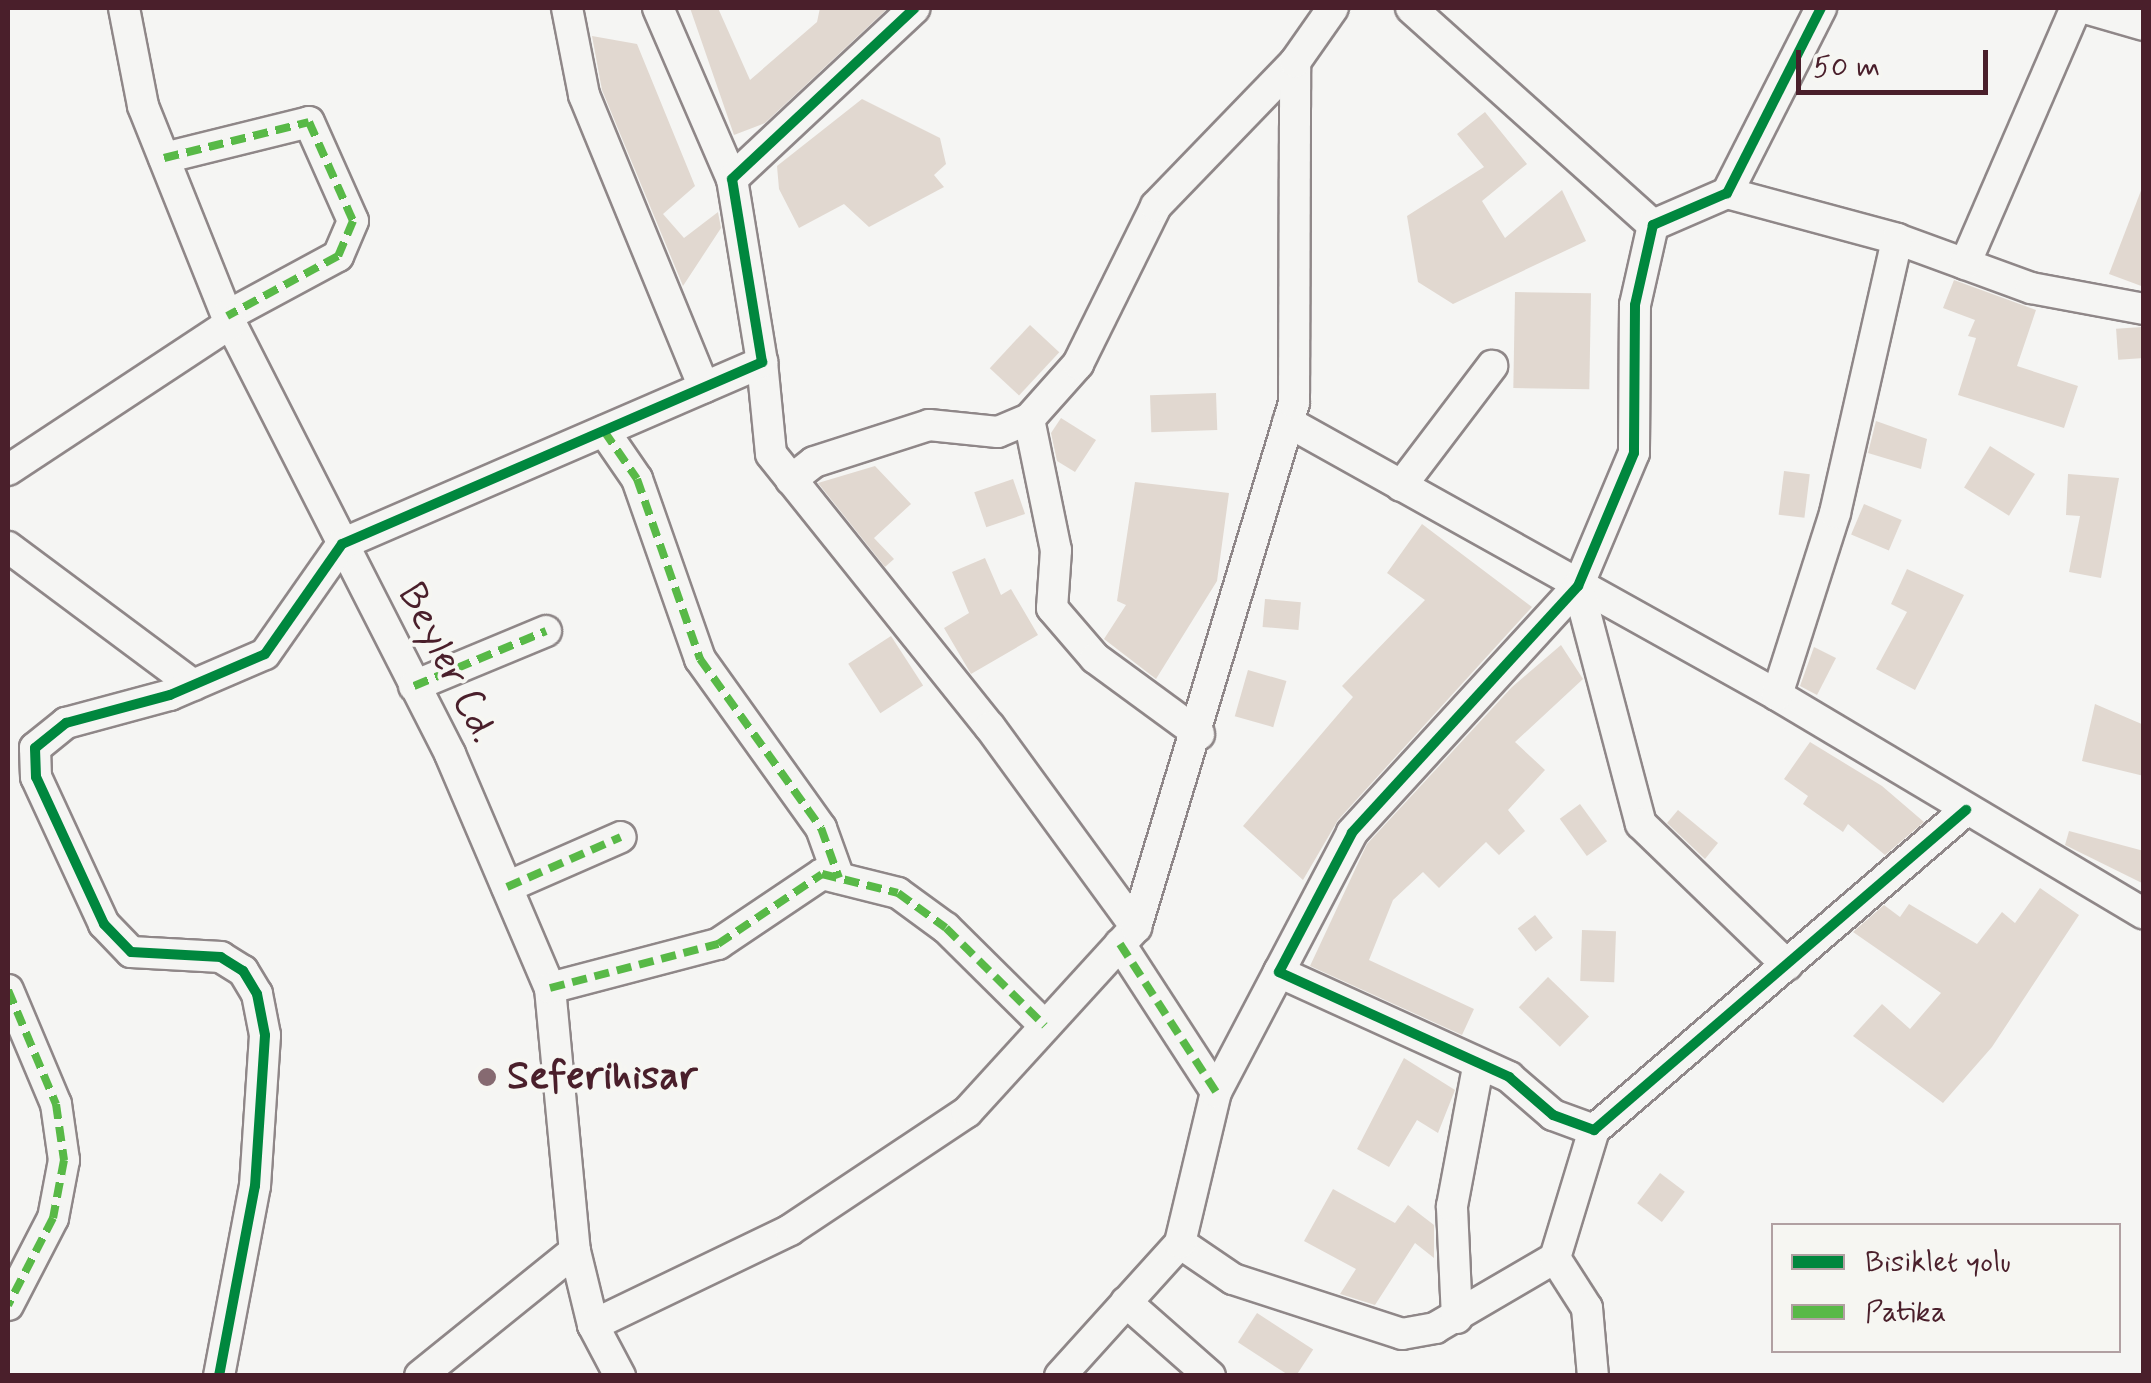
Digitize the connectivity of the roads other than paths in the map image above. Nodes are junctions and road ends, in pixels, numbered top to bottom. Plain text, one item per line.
1 (124, 8) edge
2 (567, 8) edge
3 (658, 8) edge
4 (914, 8) edge
5 (1333, 8) edge
6 (1411, 8) edge
7 (1821, 8) edge
8 (2076, 8) edge
9 (2085, 8) edge
10 (2144, 26) edge
11 (1295, 62) junction
12 (164, 158) junction
13 (732, 180) junction
14 (1727, 194) junction
15 (1653, 225) junction
16 (1897, 239) junction
17 (1965, 264) junction
18 (2144, 309) edge
19 (229, 319) junction
20 (762, 362) junction
21 (1492, 366) dead end
22 (704, 387) junction
23 (1029, 418) junction
24 (1288, 422) junction
25 (604, 431) junction
26 (8, 470) edge
27 (791, 480) junction
28 (1401, 486) junction
29 (342, 544) junction
30 (8, 547) edge
31 (1578, 586) junction
32 (546, 632) dead end
33 (192, 685) junction
34 (414, 686) junction
35 (1777, 695) junction
36 (1199, 734) junction
37 (1966, 810) junction
38 (621, 837) dead end
39 (839, 878) junction
40 (507, 887) junction
41 (2144, 914) edge
42 (1128, 936) junction
43 (1787, 965) junction
44 (1279, 972) junction
45 (550, 988) junction
46 (8, 990) edge
47 (1046, 1026) junction
48 (1478, 1067) junction
49 (1216, 1092) junction
50 (1594, 1130) junction
51 (1180, 1243) junction
52 (575, 1251) junction
53 (1555, 1258) junction
54 (1126, 1302) junction
55 (8, 1306) edge
56 (1456, 1318) junction
57 (592, 1324) junction
58 (1594, 1375) edge
59 (219, 1376) edge
60 (420, 1376) edge
61 (620, 1376) edge
62 (1060, 1376) edge
63 (1210, 1376) edge

1 - 12 street, Beyler Cd.
2 - 22 street
3 - 13 street
4 - 13 street
5 - 11 street
6 - 15 street
7 - 14 street
8 - 17 street
9 - 10 street
11 - 23 street
11 - 24 street
12 - 19 street, Beyler Cd.
12 - 19 street
13 - 20 street
14 - 15 street
14 - 16 street
15 - 31 street
16 - 17 street
16 - 35 street
17 - 18 street
19 - 26 street
19 - 29 street, Beyler Cd.
20 - 22 street
20 - 27 street
21 - 28 street
22 - 25 street
23 - 27 street
23 - 36 street
24 - 28 street
24 - 36 street
25 - 29 street
25 - 39 street
27 - 42 street
28 - 31 street
29 - 33 street
29 - 34 street, Beyler Cd.
30 - 33 street
31 - 35 street
31 - 43 street
31 - 44 street
32 - 34 street
33 - 59 street
34 - 40 street, Beyler Cd.
35 - 37 street
36 - 42 street
37 - 41 street
37 - 43 street
38 - 40 street
39 - 45 street
39 - 47 street
40 - 45 street, Beyler Cd.
42 - 47 street
42 - 49 street
43 - 50 street
44 - 48 street
44 - 49 street
45 - 52 street, Beyler Cd.
46 - 55 street
47 - 57 street
48 - 50 street
48 - 56 street
49 - 51 street
50 - 53 street
51 - 54 street
51 - 56 street
52 - 57 street, Beyler Cd.
52 - 60 street
53 - 56 street
53 - 58 street
54 - 62 street
54 - 63 street
57 - 61 street, Beyler Cd.

